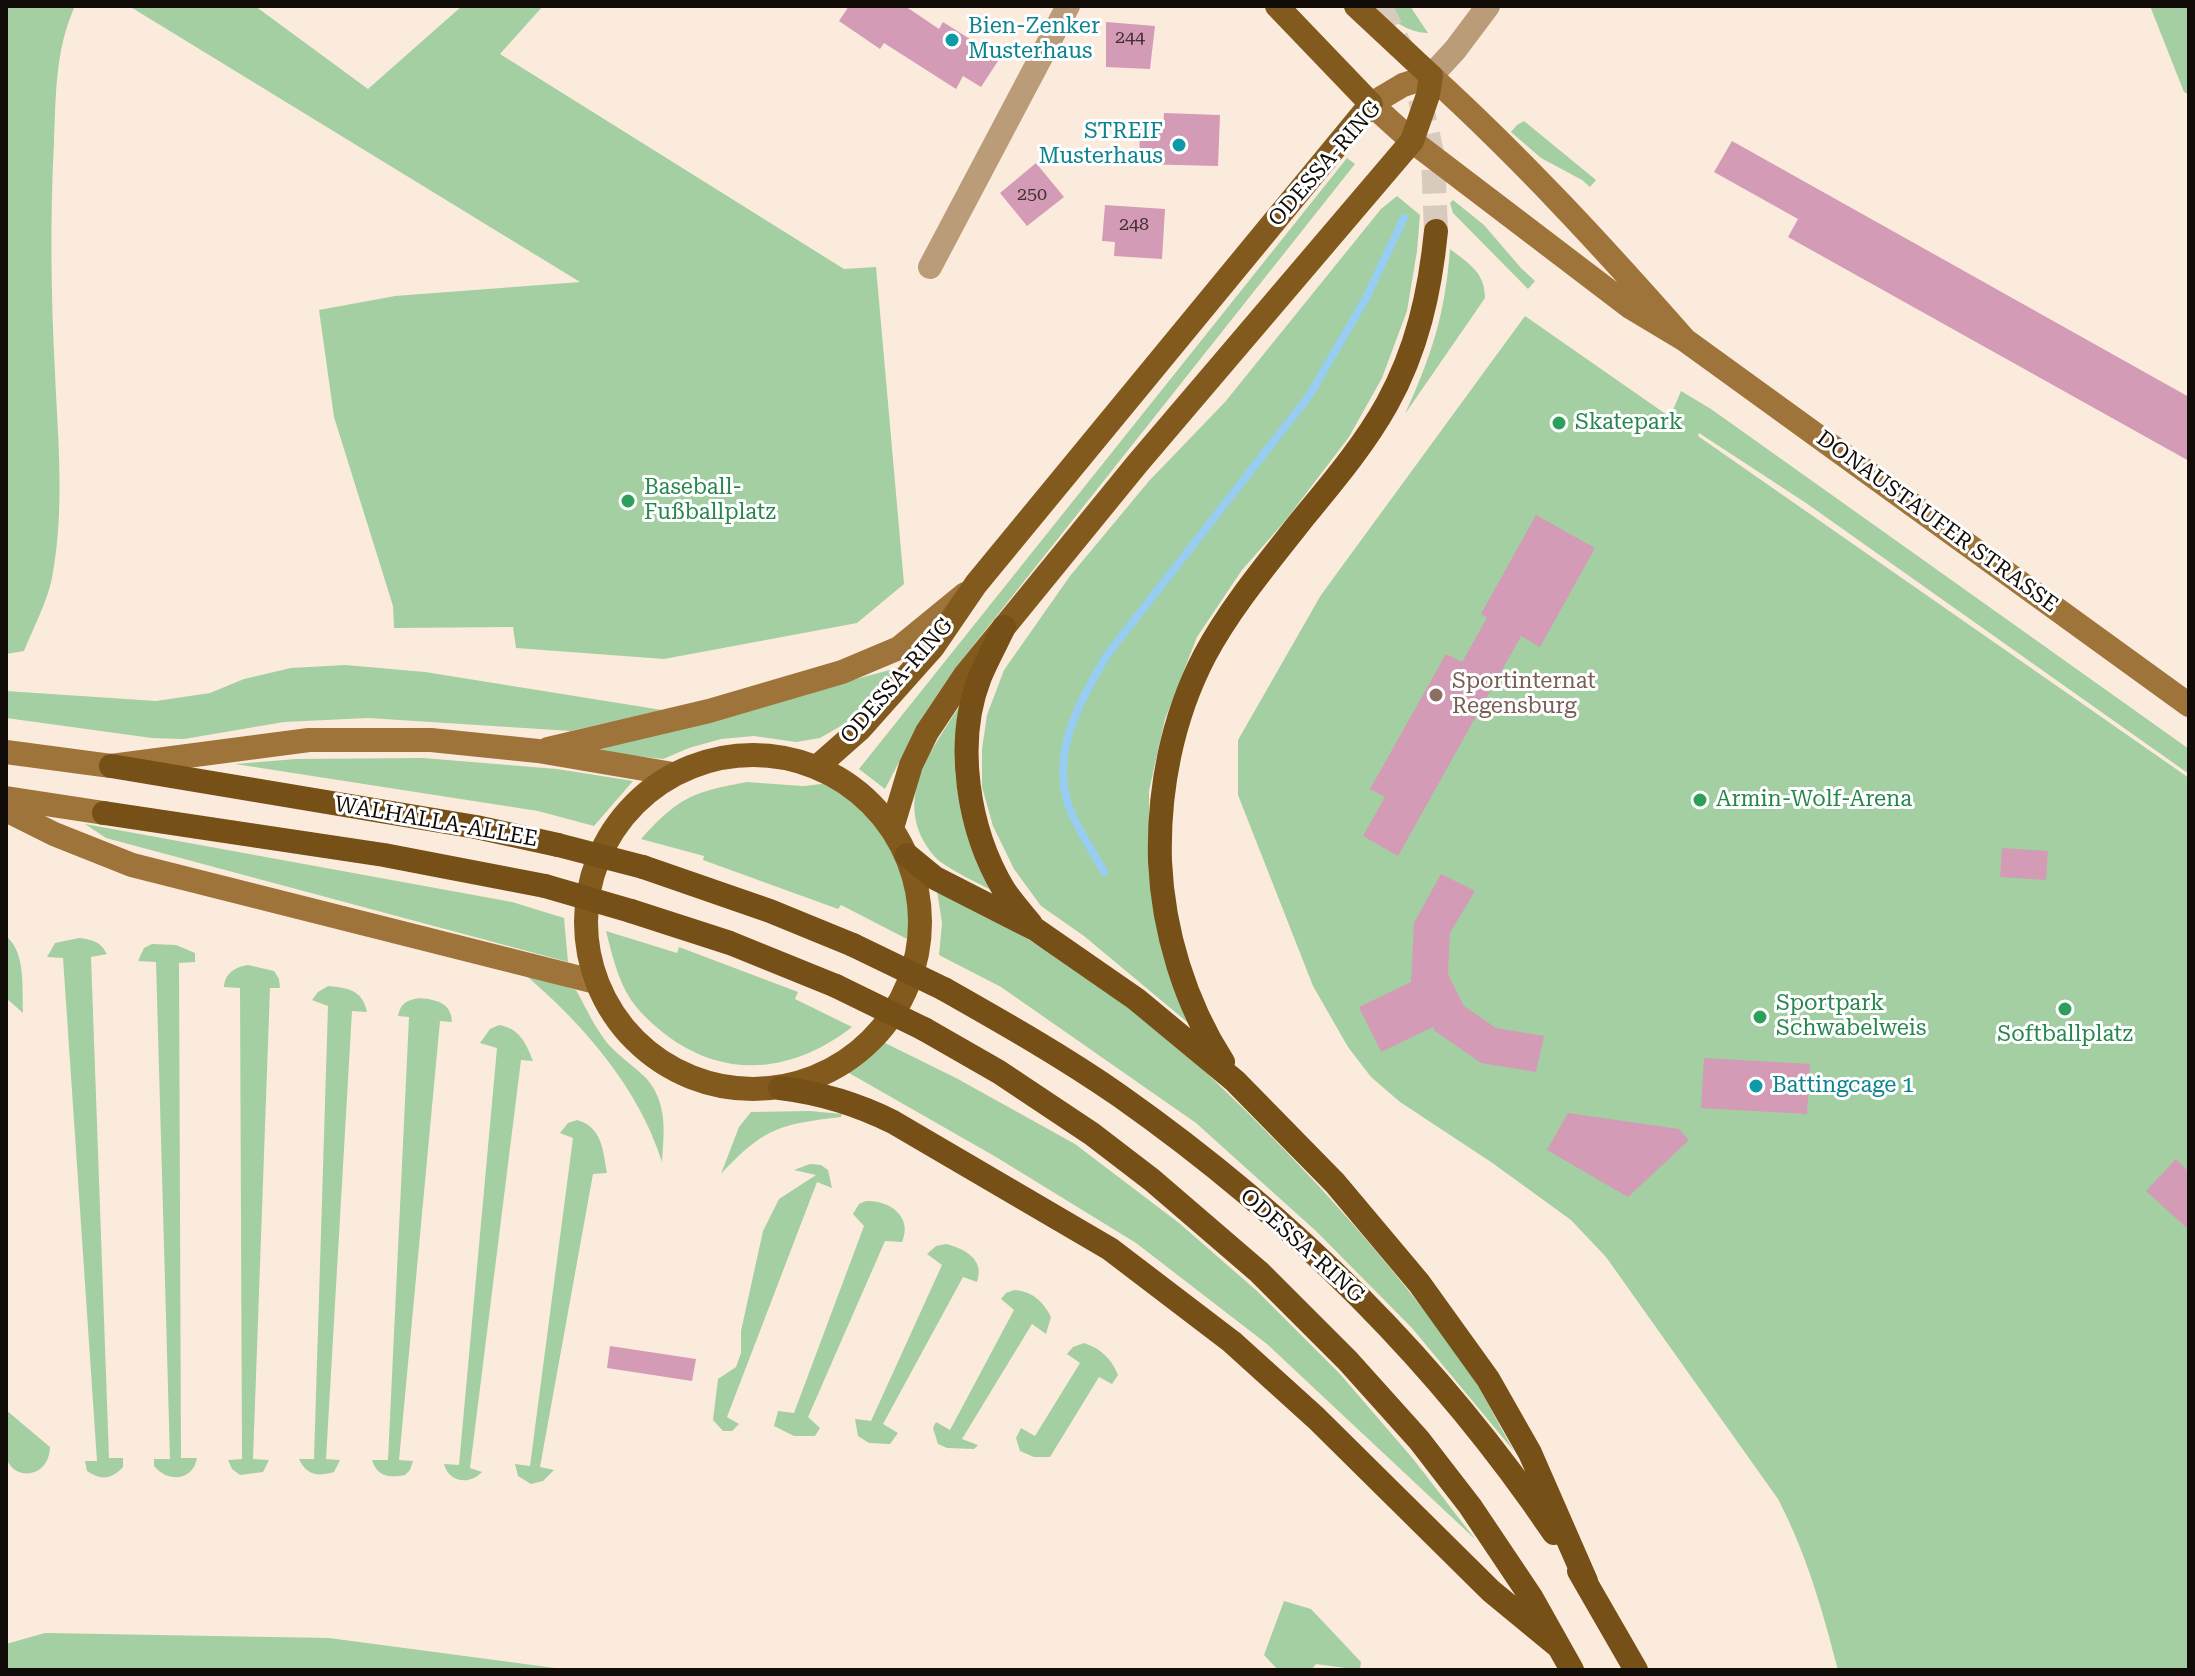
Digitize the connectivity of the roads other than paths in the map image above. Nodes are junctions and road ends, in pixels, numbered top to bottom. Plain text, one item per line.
1 (1068, 6) edge
2 (1277, 6) edge
3 (1356, 6) edge
4 (1488, 6) edge
5 (1431, 76) junction
6 (1371, 104) junction
7 (1412, 141) junction
8 (1436, 231) tunnel mouth
9 (930, 267) dead end
10 (1685, 340) junction
11 (976, 584) junction
12 (1004, 627) junction
13 (2189, 705) edge
14 (538, 751) junction
15 (6, 752) edge
16 (111, 766) junction
17 (817, 767) junction
18 (673, 774) junction
19 (6, 798) edge
20 (6, 810) edge
21 (104, 813) joint
22 (892, 828) junction
23 (907, 855) junction
24 (1035, 929) junction
25 (853, 945) joint
26 (596, 982) junction
27 (1235, 1081) junction
28 (780, 1088) junction
29 (1586, 1581) junction
30 (1559, 1647) junction
31 (1572, 1670) edge
32 (1636, 1670) edge

1 - 9 street
2 - 6 main road, DONAUSTAUFER STRASSE
3 - 5 main road, DONAUSTAUFER STRASSE
4 - 5 street
5 - 6 main road, ODESSA-RING
5 - 7 main road
5 - 10 main road, DONAUSTAUFER STRASSE
6 - 7 main road, DONAUSTAUFER STRASSE
6 - 11 main road, ODESSA-RING
7 - 10 main road, DONAUSTAUFER STRASSE
7 - 12 main road
8 - 27 highway
10 - 13 main road, DONAUSTAUFER STRASSE
11 - 14 main road
11 - 17 main road, ODESSA-RING
12 - 22 main road
12 - 24 highway
14 - 16 main road
14 - 18 main road
15 - 16 main road, WALHALLA-ALLEE
16 - 25 highway, WALHALLA-ALLEE, bridge
17 - 18 main road
17 - 22 main road
18 - 26 main road
19 - 21 main road, WALHALLA-ALLEE
20 - 26 main road
21 - 30 highway, WALHALLA-ALLEE, bridge
22 - 23 main road
23 - 24 highway
23 - 28 main road
24 - 27 highway
25 - 29 highway, ODESSA-RING, bridge
26 - 28 main road
27 - 29 highway
28 - 30 highway
29 - 32 highway, ODESSA-RING
30 - 31 highway

